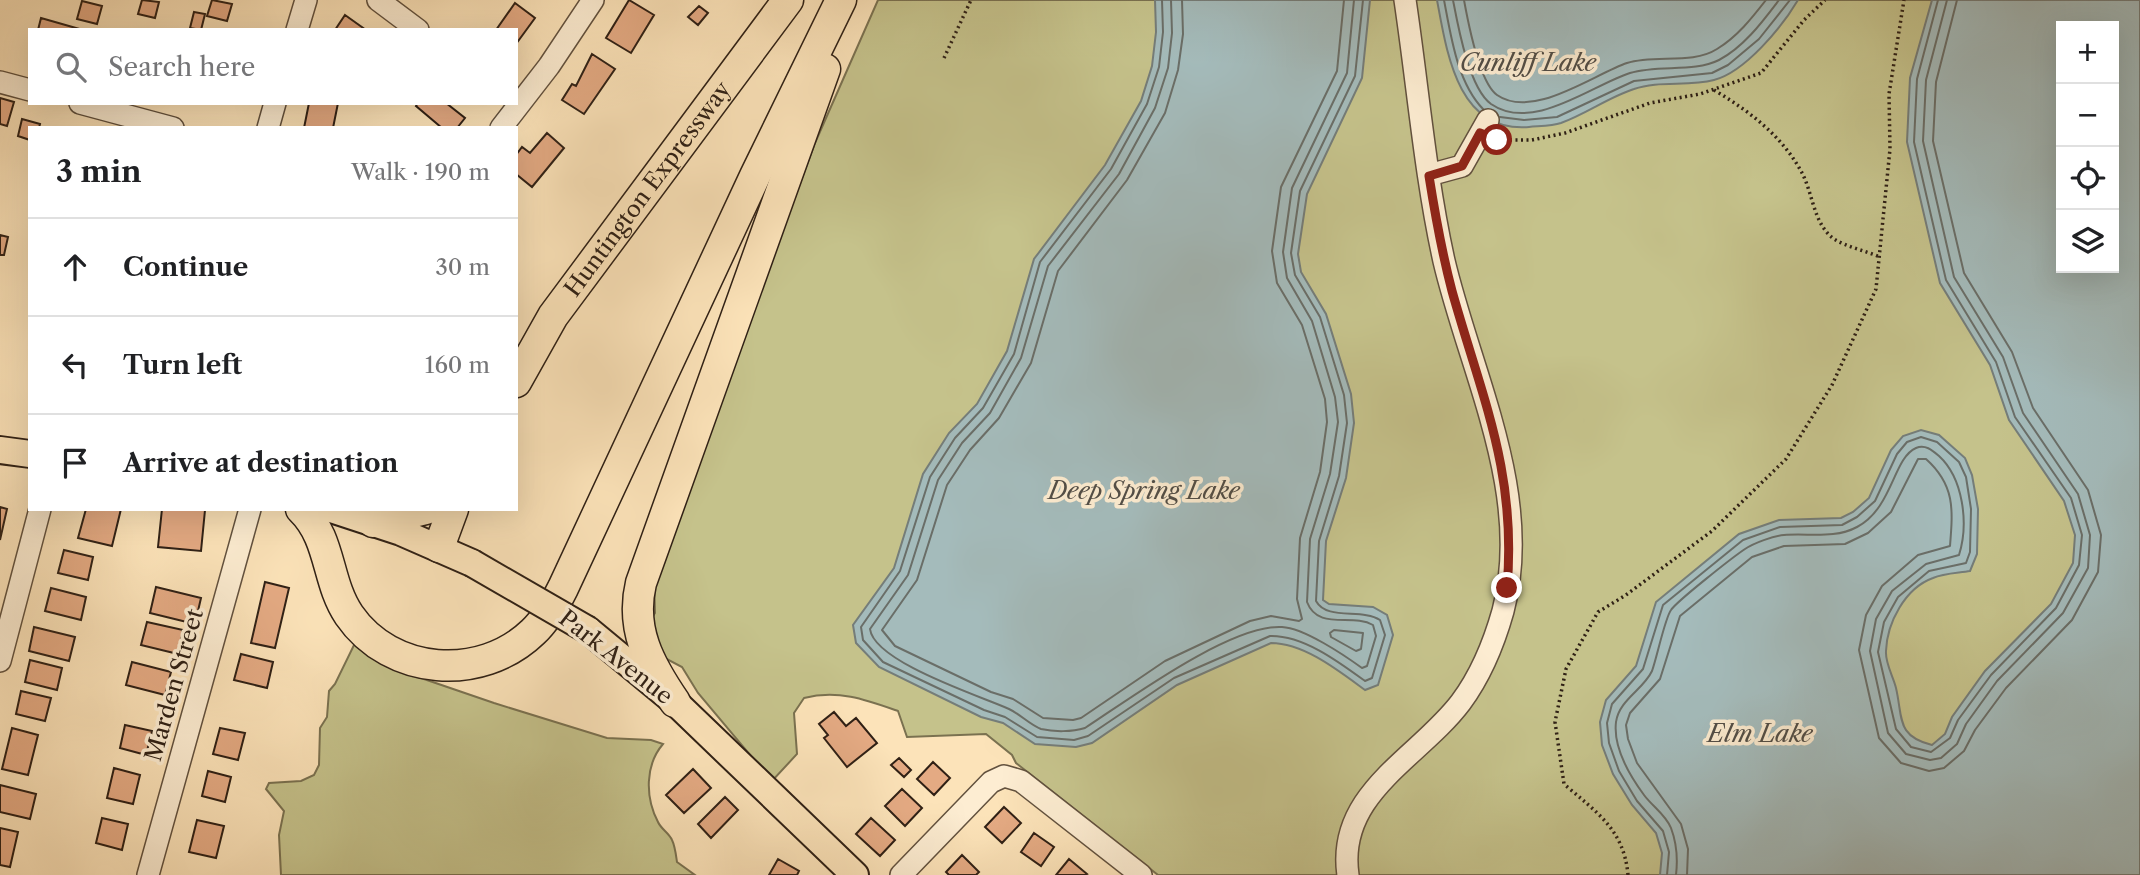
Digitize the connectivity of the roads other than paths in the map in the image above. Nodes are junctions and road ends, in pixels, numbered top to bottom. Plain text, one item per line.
1 (306, 0) edge
2 (378, 0) edge
3 (593, 0) edge
4 (788, 0) edge
5 (841, 0) edge
6 (853, 0) edge
7 (1405, 0) edge
8 (298, 28) edge
9 (415, 28) edge
10 (0, 82) edge
11 (28, 89) edge
12 (518, 104) edge
13 (87, 105) edge
14 (274, 105) edge
15 (517, 105) edge
16 (166, 126) edge
17 (269, 126) edge
18 (502, 126) edge
19 (1484, 127) road end
20 (1429, 176) junction
21 (518, 378) edge
22 (0, 450) edge
23 (28, 454) edge
24 (39, 511) edge
25 (249, 511) edge
26 (302, 511) edge
27 (337, 511) edge
28 (418, 511) edge
29 (452, 511) edge
30 (373, 522) junction
31 (439, 547) junction
32 (0, 661) edge
33 (675, 702) junction
34 (840, 869) edge
35 (148, 875) edge
36 (901, 875) edge
37 (1141, 875) edge
38 (1348, 875) edge

1 - 8 street
2 - 9 street
3 - 12 street
4 - 21 highway, Huntington Expressway
5 - 26 highway
6 - 33 highway
7 - 20 street
10 - 11 street
13 - 16 street
14 - 17 street
15 - 18 street
19 - 20 street
20 - 38 street
22 - 23 main road
24 - 32 street
25 - 35 street, Marden Street
27 - 30 main road, Park Avenue
28 - 30 highway
29 - 31 highway
30 - 31 main road, Park Avenue
31 - 33 main road, Park Avenue, bridge
33 - 34 main road, Park Avenue
36 - 37 street

